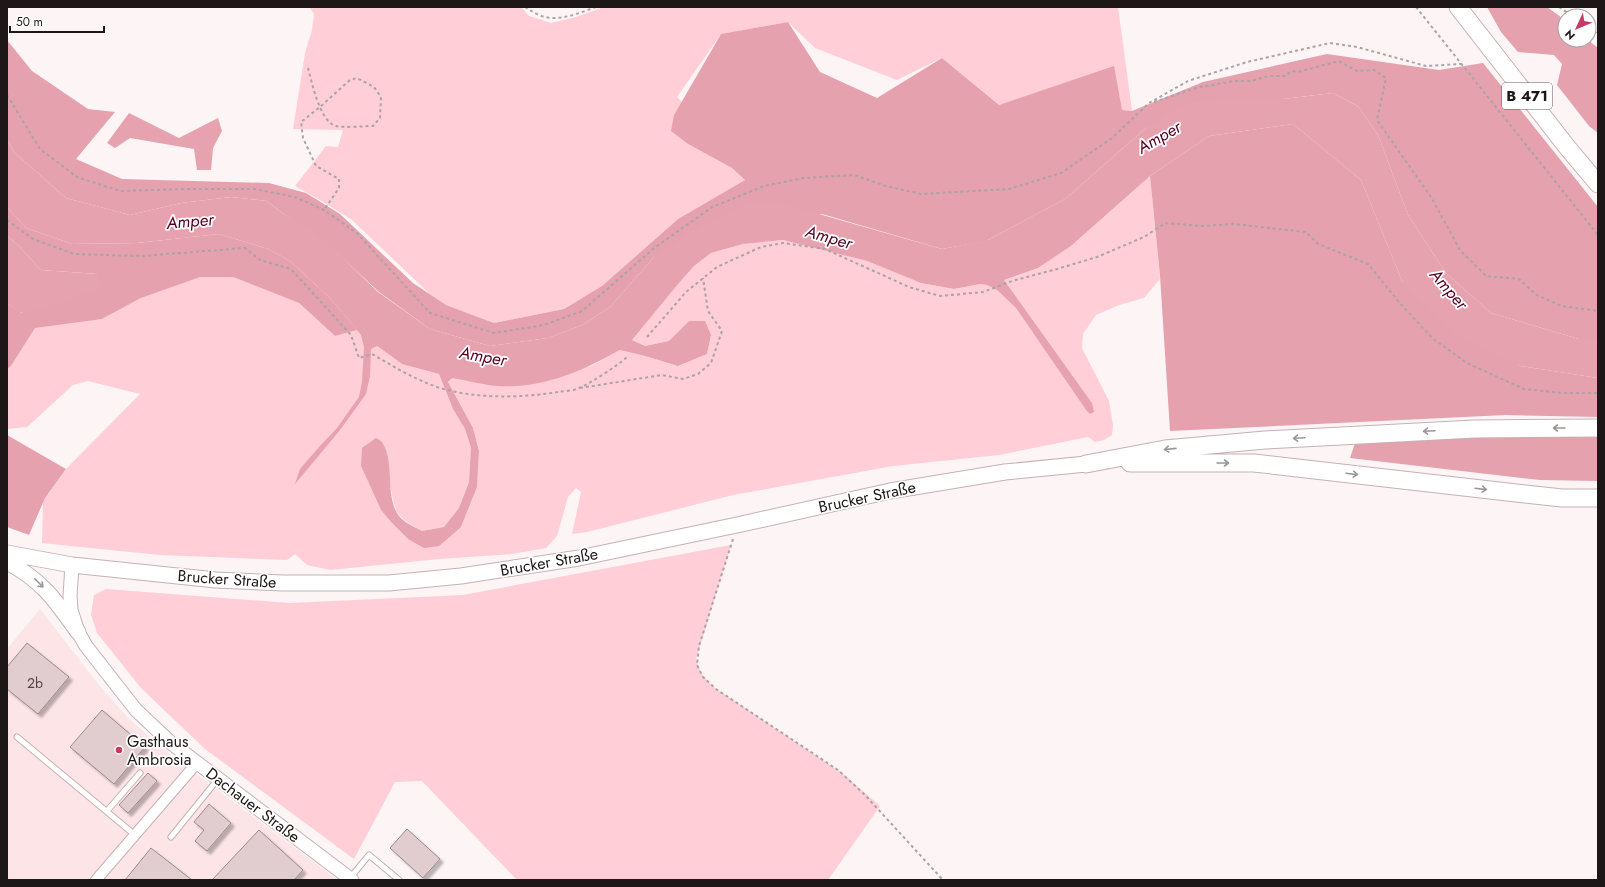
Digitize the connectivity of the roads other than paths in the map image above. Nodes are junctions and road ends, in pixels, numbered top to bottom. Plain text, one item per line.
1 (1458, 7) edge
2 (1598, 184) edge
3 (1598, 428) edge
4 (1086, 464) junction
5 (1598, 498) edge
6 (7, 553) edge
7 (7, 562) edge
8 (72, 565) junction
9 (78, 632) junction
10 (17, 737) dead end
11 (197, 762) junction
12 (140, 773) dead end
13 (218, 779) junction
14 (107, 811) junction
15 (135, 835) junction
16 (171, 837) dead end
17 (351, 879) edge
18 (96, 880) edge
19 (398, 880) edge

1 - 2 highway, B 471
3 -> 4 highway
4 -> 5 highway
4 - 8 main road, Brucker Straße
6 - 8 main road, Brucker Straße
7 -> 9 main road
8 - 9 street, Dachauer Straße
9 - 11 street, Dachauer Straße
10 - 14 lane
11 - 13 street, Dachauer Straße
11 - 15 street
12 - 14 lane
13 - 16 lane
13 - 17 street, Dachauer Straße
14 - 15 lane
15 - 18 street
17 - 19 lane

